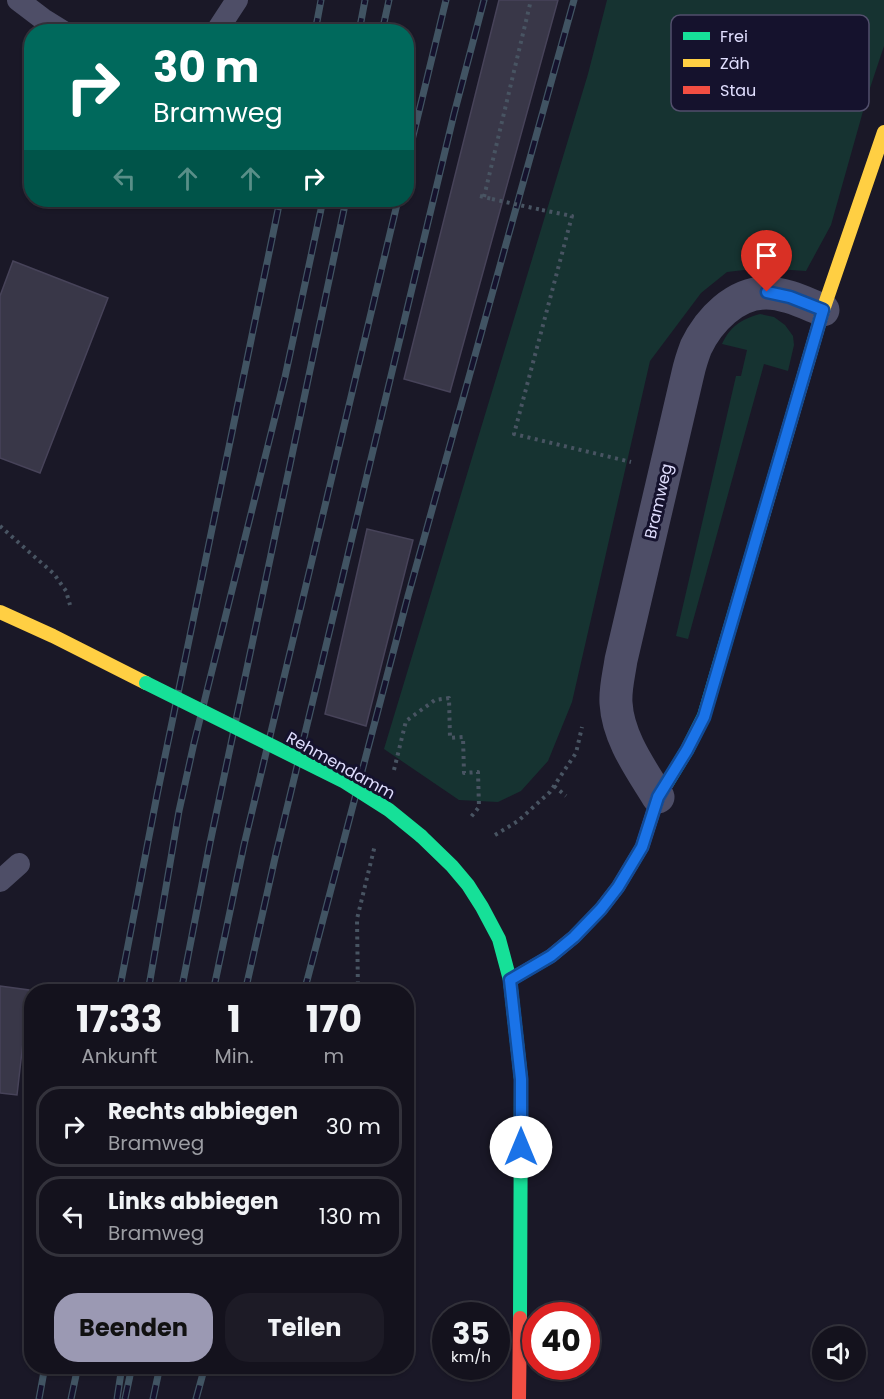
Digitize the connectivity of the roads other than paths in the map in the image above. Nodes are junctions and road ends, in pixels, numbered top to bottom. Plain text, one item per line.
1 (18, 0) edge
2 (237, 0) edge
3 (51, 24) edge
4 (221, 24) edge
5 (884, 132) edge
6 (823, 310) junction
7 (0, 612) edge
8 (658, 797) junction
9 (19, 864) dead end
10 (0, 881) edge
11 (510, 980) junction
12 (519, 1399) edge

1 - 3 lane
2 - 4 lane
5 - 6 street
6 - 8 street
6 - 8 street, Bramweg
7 - 11 street, Rehmendamm, bridge
8 - 11 street
9 - 10 lane
11 - 12 street, Rehmendamm

